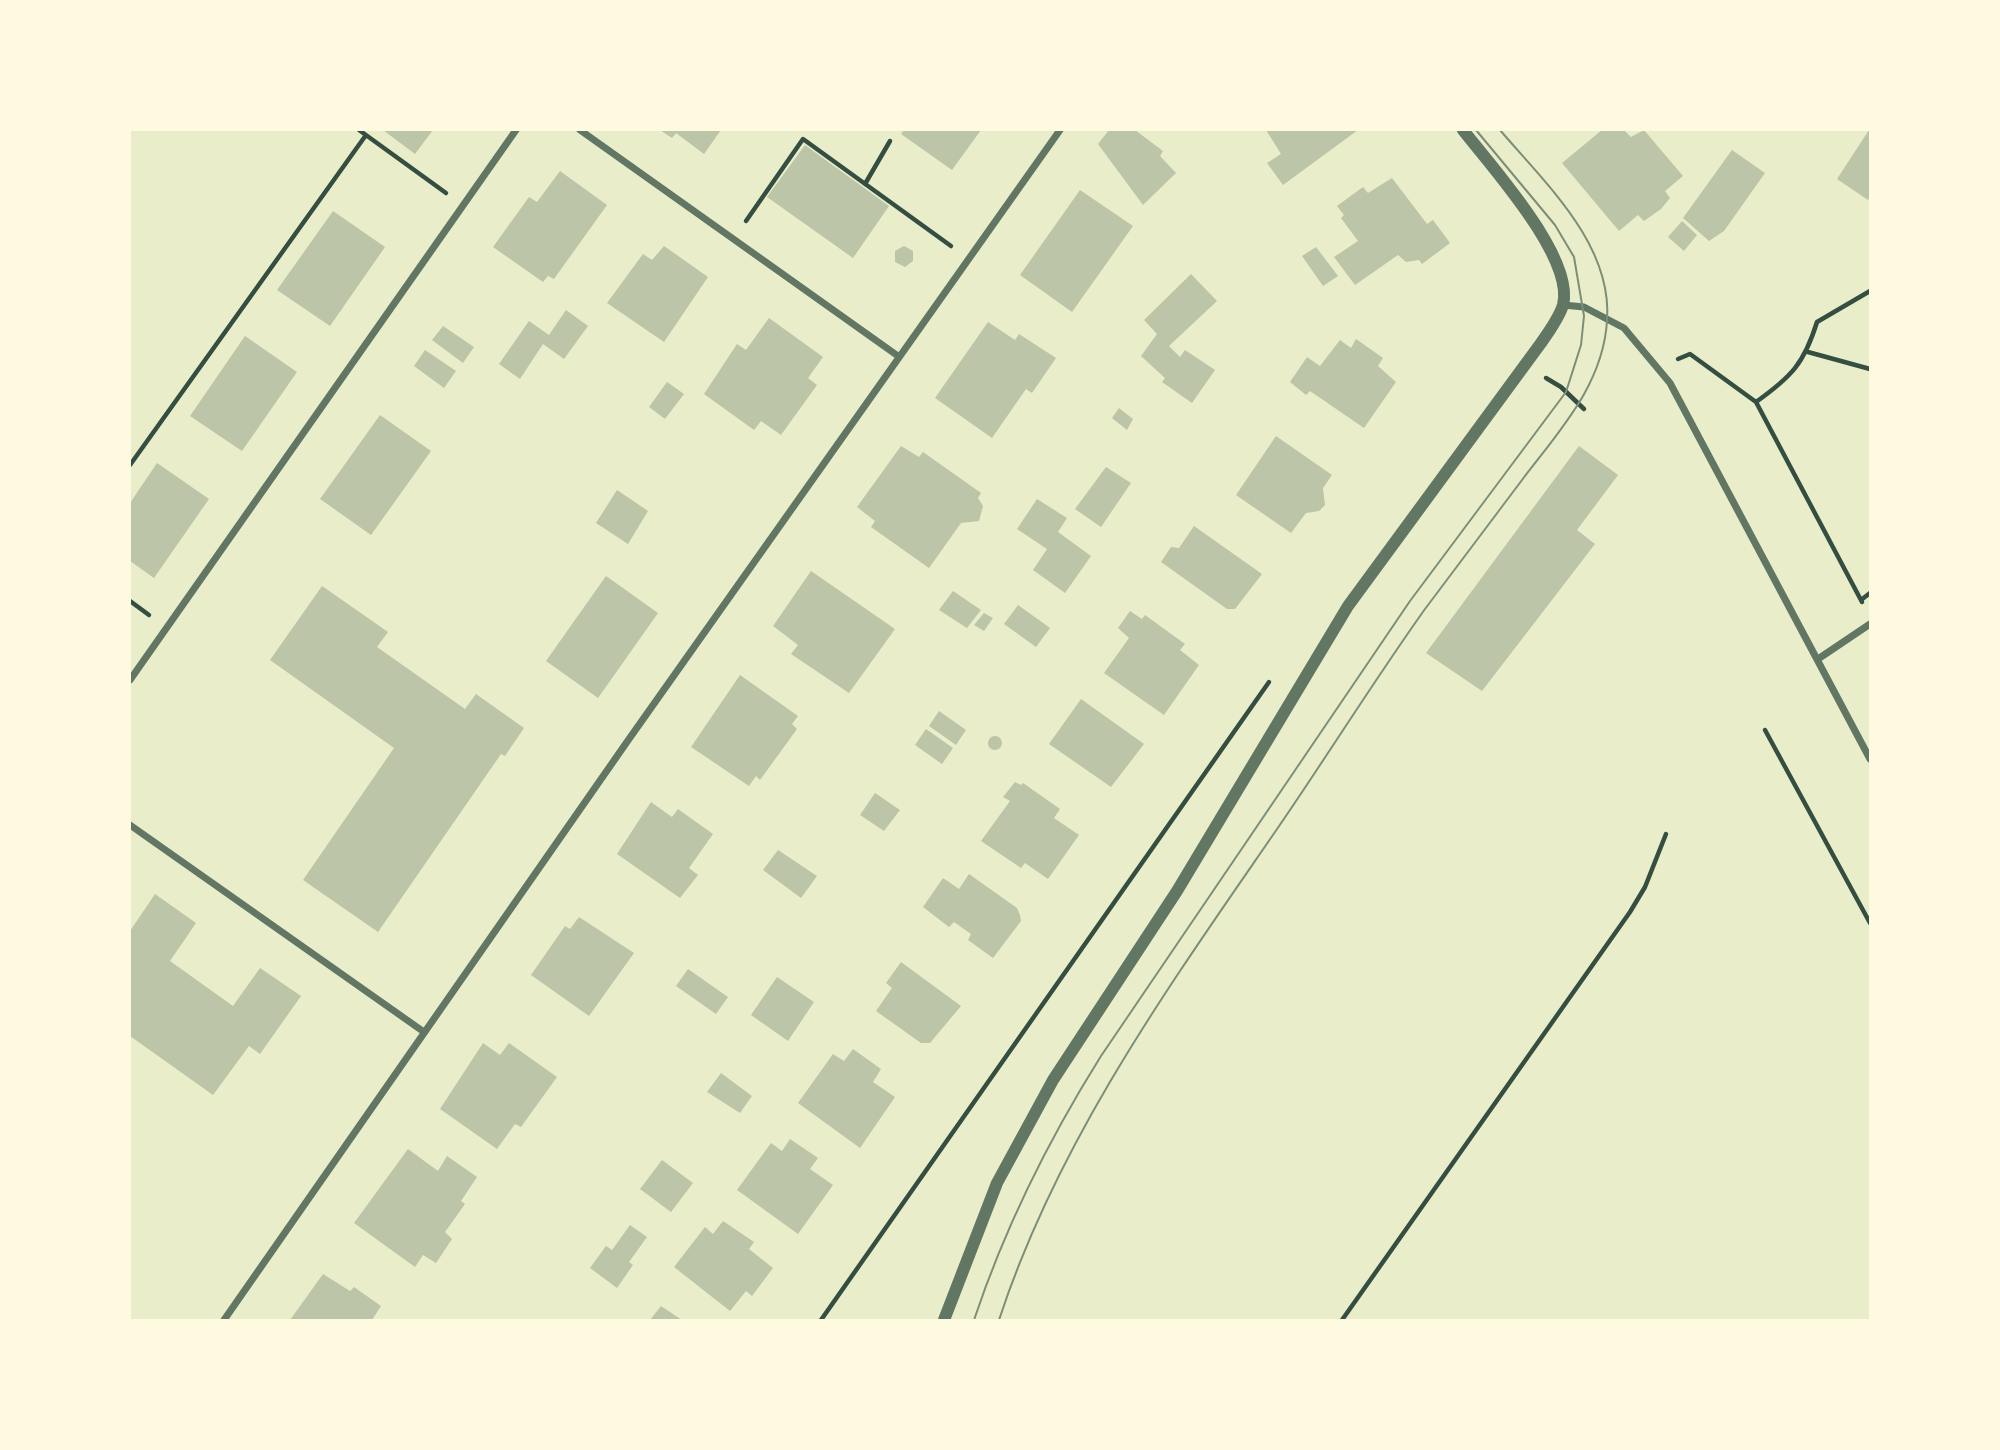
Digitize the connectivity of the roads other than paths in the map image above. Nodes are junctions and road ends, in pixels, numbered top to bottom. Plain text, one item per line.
1 (516, 130) edge
2 (580, 130) edge
3 (1060, 130) edge
4 (1463, 130) edge
5 (1563, 304) junction
6 (898, 356) junction
7 (1871, 624) edge
8 (1818, 659) junction
9 (130, 680) edge
10 (1871, 759) edge
11 (130, 825) edge
12 (424, 1032) junction
13 (224, 1321) edge
14 (944, 1321) edge

1 - 9 street
2 - 6 street
3 - 6 street
4 - 5 street
5 - 8 street
5 - 14 street
6 - 12 street
7 - 8 street
8 - 10 street
11 - 12 street
12 - 13 street

